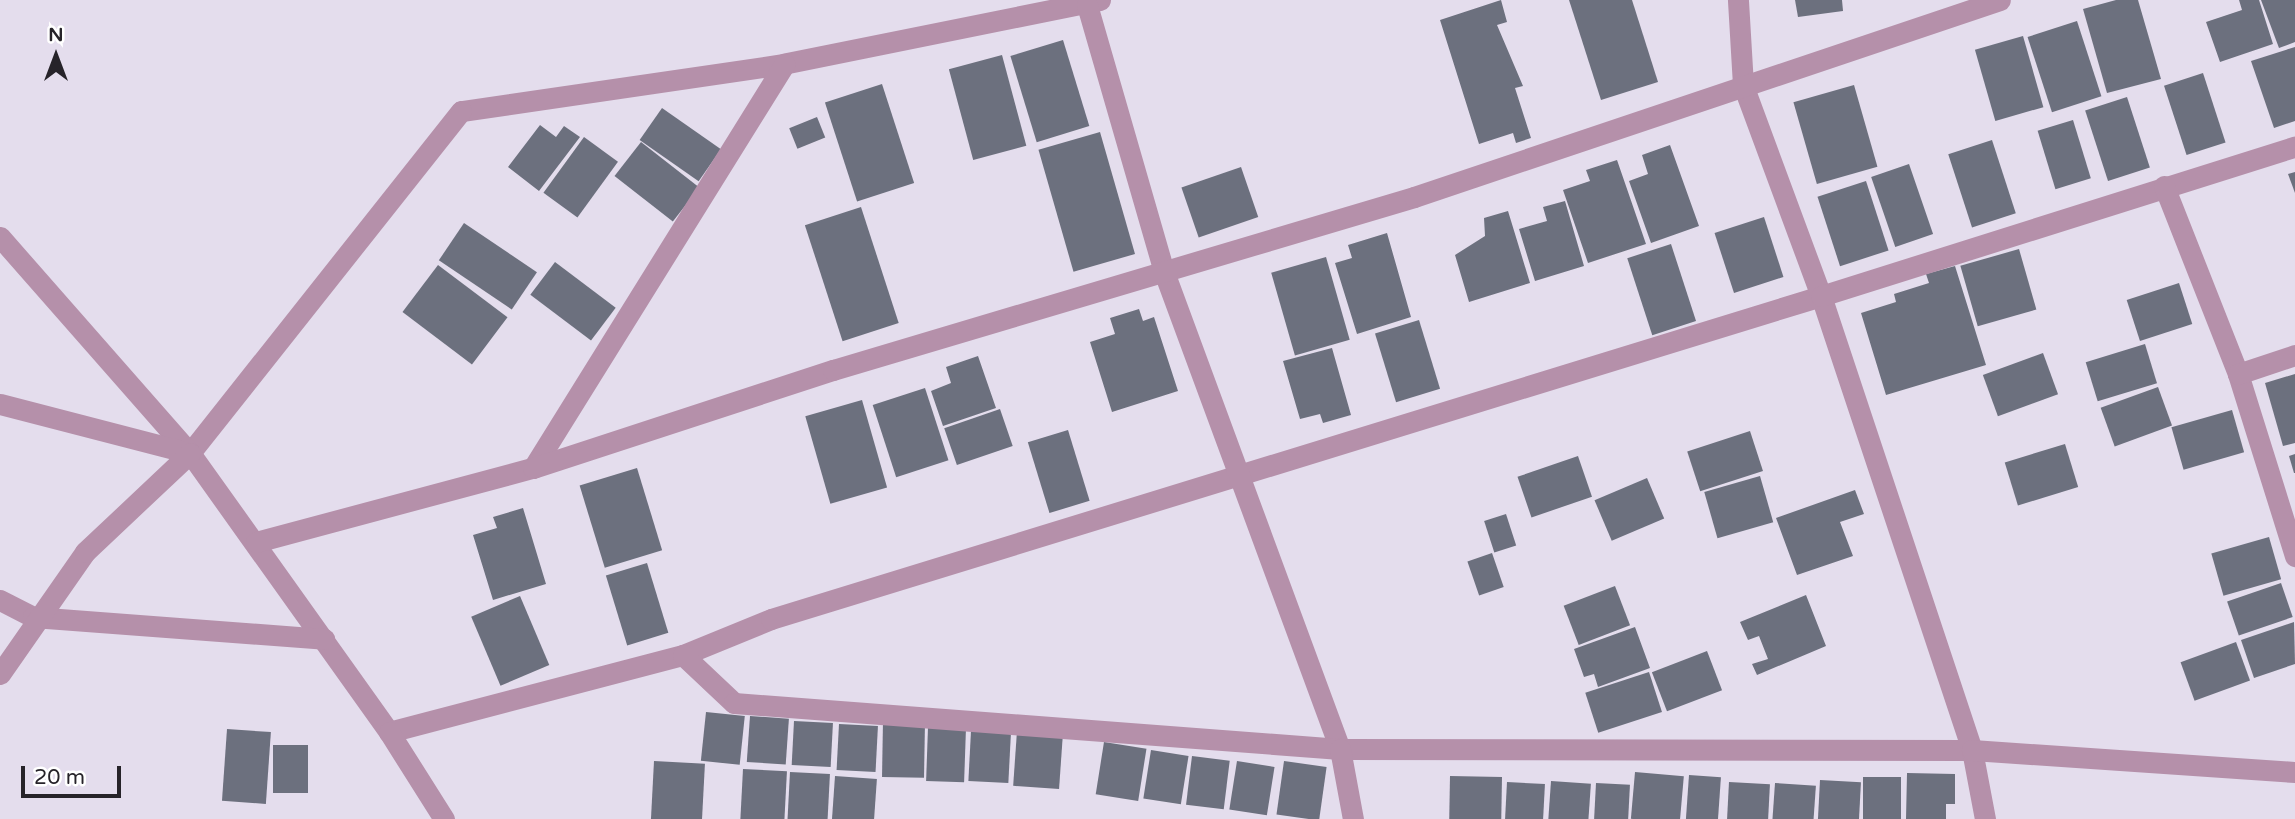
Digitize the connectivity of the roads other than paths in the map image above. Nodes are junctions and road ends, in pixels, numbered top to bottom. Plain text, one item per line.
1 (1738, 0) edge
2 (2000, 0) edge
3 (1094, 3) edge
4 (784, 64) junction
5 (1743, 85) junction
6 (2295, 146) edge
7 (2164, 186) junction
8 (0, 237) edge
9 (1164, 272) junction
10 (1822, 296) junction
11 (2295, 355) edge
12 (2238, 373) junction
13 (0, 404) edge
14 (190, 453) junction
15 (533, 468) junction
16 (1242, 476) junction
17 (256, 542) junction
18 (2295, 555) edge
19 (0, 600) edge
20 (40, 617) junction
21 (324, 639) junction
22 (683, 655) junction
23 (0, 674) edge
24 (389, 732) junction
25 (1340, 749) junction
26 (1972, 750) junction
27 (2295, 772) edge
28 (444, 819) edge
29 (1353, 819) edge
30 (1984, 819) edge

1 - 5 street
2 - 5 street
3 - 4 street
3 - 9 street
4 - 14 street
4 - 15 street
5 - 9 street
5 - 10 street
6 - 7 street
7 - 10 street
7 - 12 street
8 - 14 street
9 - 15 street
9 - 16 street
10 - 16 street
10 - 26 street
11 - 12 street
12 - 18 street
13 - 14 street
14 - 17 street
14 - 20 street
15 - 17 street
16 - 22 street
16 - 25 street
17 - 21 street
19 - 20 street
20 - 21 street
20 - 23 street
21 - 24 street
22 - 24 street
22 - 25 street
24 - 28 street
25 - 26 street
25 - 29 street
26 - 27 street
26 - 30 street

